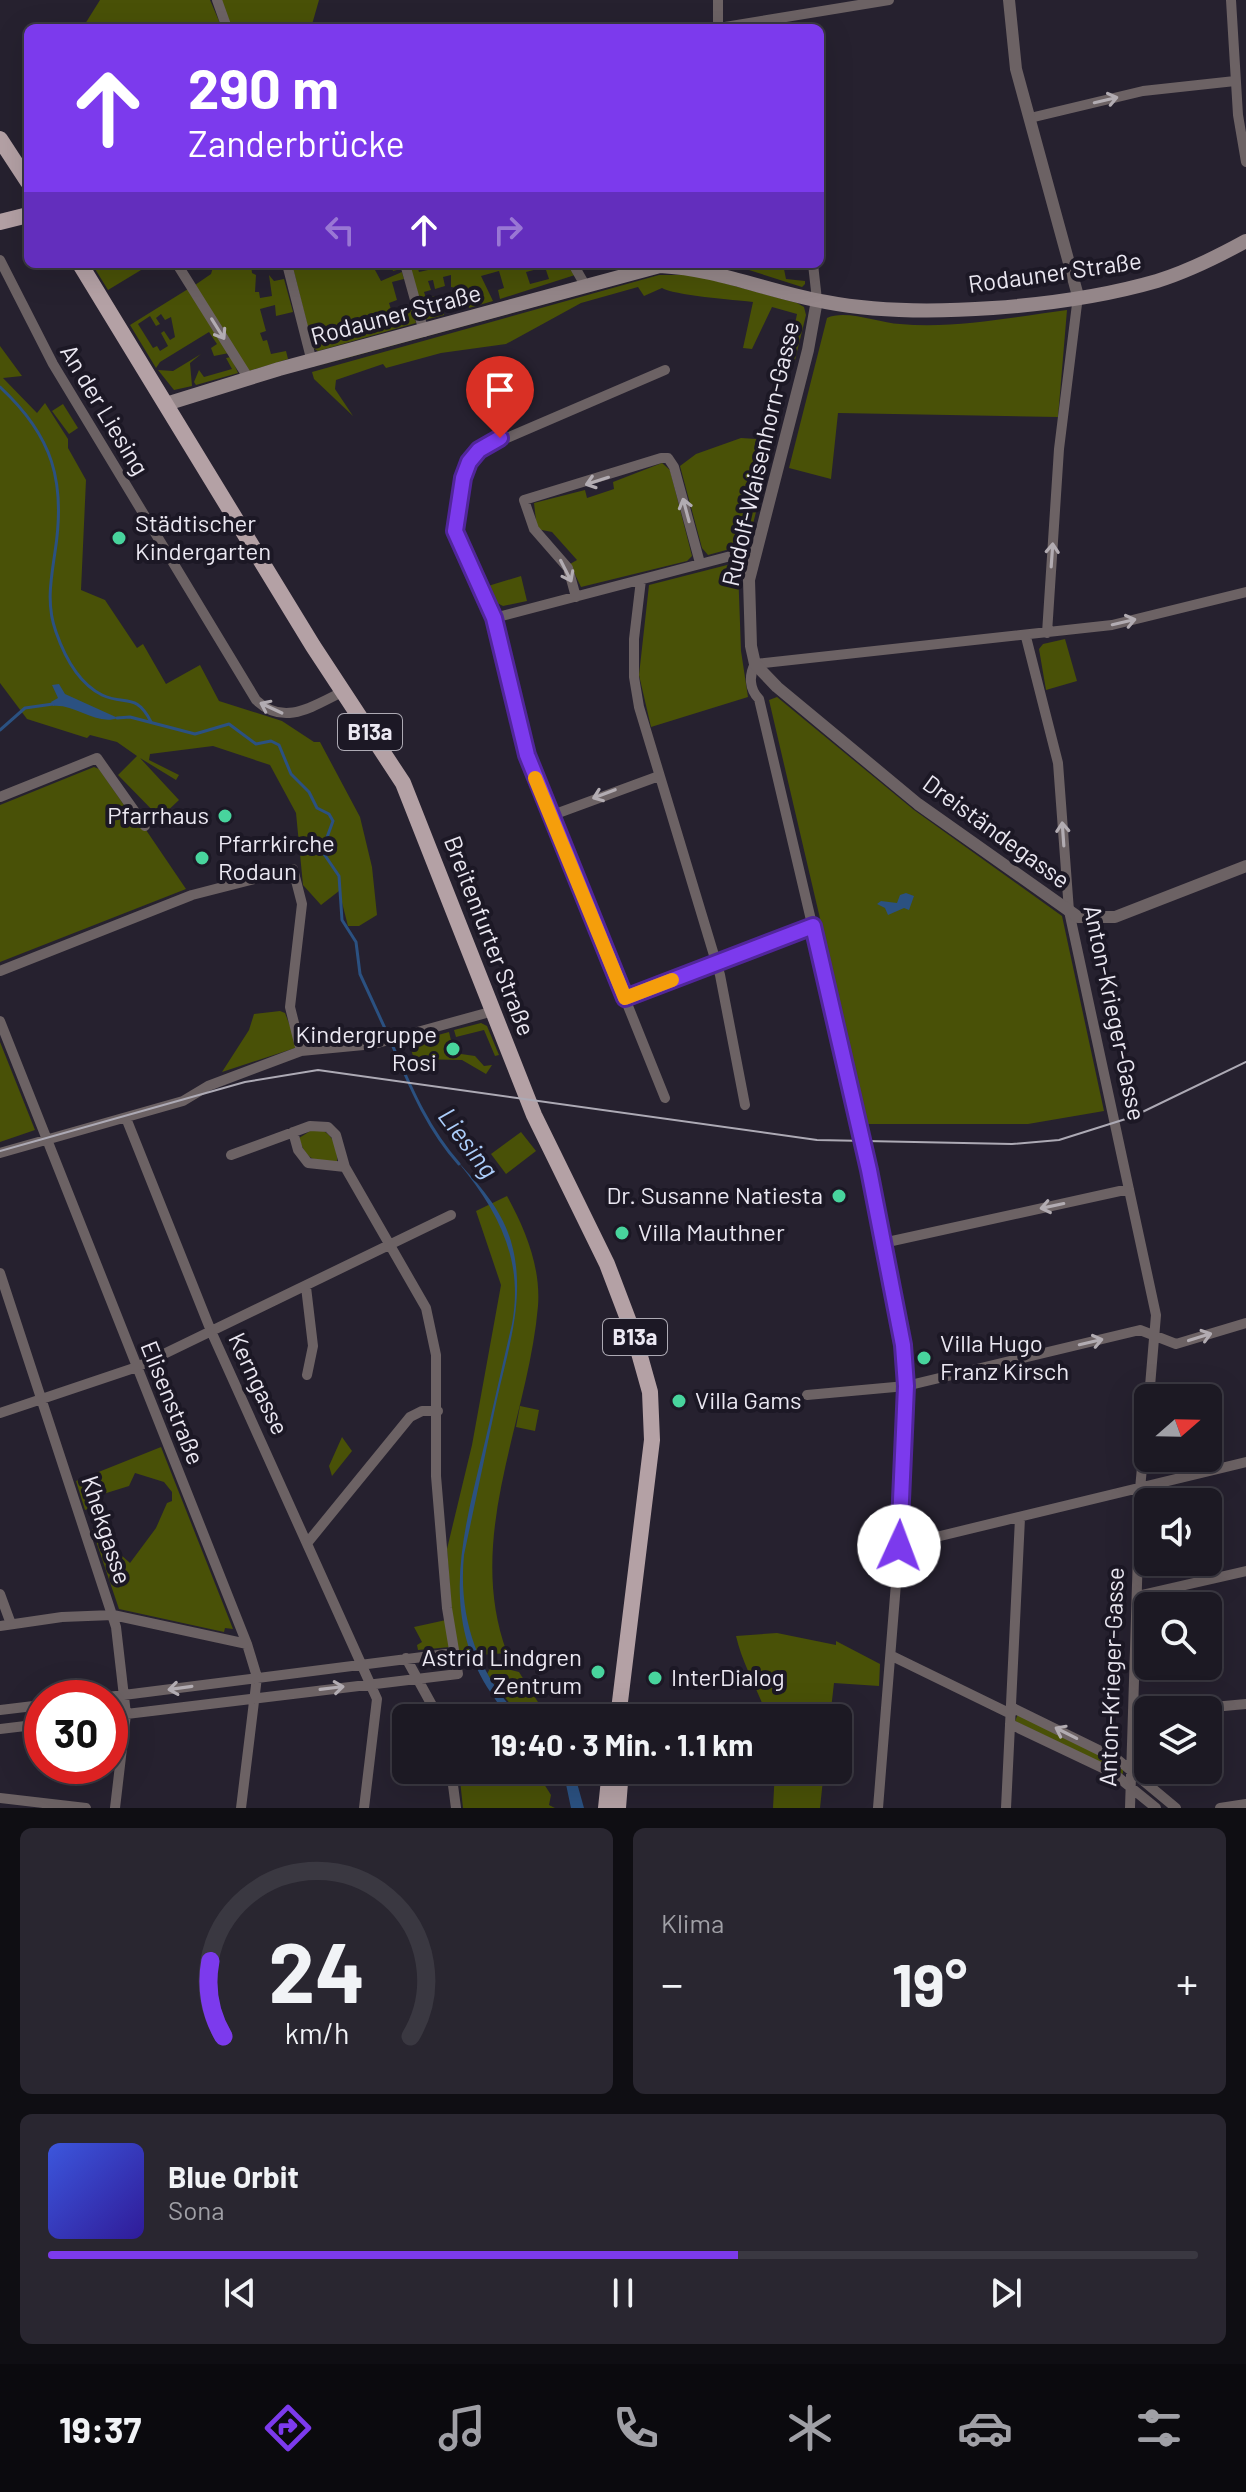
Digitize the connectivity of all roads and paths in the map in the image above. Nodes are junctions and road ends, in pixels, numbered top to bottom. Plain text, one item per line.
1 (217, 0) edge
2 (718, 0) edge
3 (889, 0) edge
4 (1009, 0) edge
5 (1231, 0) edge
6 (877, 1) edge
7 (226, 24) edge
8 (718, 24) edge
9 (742, 24) edge
10 (1235, 81) junction
11 (1030, 118) junction
12 (0, 139) edge
13 (1246, 162) edge
14 (24, 176) edge
15 (24, 216) edge
16 (0, 222) edge
17 (1246, 241) edge
18 (0, 260) edge
19 (82, 268) edge
20 (180, 268) edge
21 (288, 268) edge
22 (406, 268) edge
23 (575, 268) edge
24 (652, 268) edge
25 (721, 268) edge
26 (813, 268) edge
27 (585, 285) junction
28 (1078, 296) junction
29 (817, 300) junction
30 (424, 332) junction
31 (312, 362) junction
32 (665, 370) dead end
33 (249, 379) junction
34 (166, 404) junction
35 (756, 553) junction
36 (700, 563) junction
37 (641, 580) junction
38 (1246, 592) edge
39 (576, 597) junction
40 (494, 618) junction
41 (1047, 633) junction
42 (1026, 637) junction
43 (755, 664) junction
44 (777, 687) junction
45 (342, 692) junction
46 (759, 699) junction
47 (659, 776) junction
48 (0, 797) edge
49 (550, 816) junction
50 (145, 826) dead end
51 (1246, 866) edge
52 (1069, 911) junction
53 (813, 926) junction
54 (716, 963) junction
55 (0, 971) edge
56 (625, 998) junction
57 (490, 1012) junction
58 (0, 1021) edge
59 (301, 1051) junction
60 (665, 1098) dead end
61 (745, 1105) dead end
62 (126, 1118) junction
63 (293, 1132) junction
64 (47, 1140) junction
65 (0, 1153) edge
66 (231, 1155) dead end
67 (345, 1167) junction
68 (1129, 1189) junction
69 (451, 1215) dead end
70 (883, 1243) junction
71 (392, 1245) junction
72 (0, 1273) edge
73 (306, 1287) junction
74 (1246, 1323) edge
75 (211, 1331) junction
76 (1155, 1334) junction
77 (137, 1367) junction
78 (307, 1375) dead end
79 (1150, 1384) edge
80 (906, 1386) junction
81 (807, 1395) dead end
82 (42, 1399) junction
83 (438, 1411) junction
84 (0, 1413) edge
85 (1246, 1462) edge
86 (1144, 1488) edge
87 (1134, 1490) edge
88 (1020, 1518) junction
89 (308, 1542) junction
90 (899, 1546) junction
91 (1246, 1571) edge
92 (1154, 1592) edge
93 (0, 1594) edge
94 (113, 1615) junction
95 (5, 1625) edge
96 (247, 1644) junction
97 (454, 1653) junction
98 (892, 1656) junction
99 (406, 1658) junction
100 (360, 1664) junction
101 (257, 1677) junction
102 (419, 1677) junction
103 (122, 1680) edge
104 (368, 1684) junction
105 (128, 1694) edge
106 (254, 1698) junction
107 (432, 1704) edge
108 (621, 1704) edge
109 (1246, 1704) edge
110 (1222, 1706) edge
111 (24, 1707) edge
112 (0, 1710) edge
113 (128, 1714) edge
114 (1011, 1715) junction
115 (1134, 1715) edge
116 (24, 1726) edge
117 (0, 1729) edge
118 (1131, 1768) junction
119 (118, 1784) edge
120 (453, 1784) edge
121 (609, 1784) edge
122 (620, 1784) edge
123 (1130, 1784) junction
124 (0, 1798) edge
125 (1246, 1804) edge
126 (86, 1808) edge
127 (115, 1808) edge
128 (241, 1808) edge
129 (364, 1808) edge
130 (456, 1808) edge
131 (606, 1808) edge
132 (618, 1808) edge
133 (878, 1808) edge
134 (1006, 1808) edge
135 (1130, 1808) edge
136 (1156, 1808) edge
137 (1176, 1808) edge
138 (1220, 1808) edge

1 - 7 street
2 - 8 street
3 - 6 street
4 - 11 street
5 - 10 street
6 - 9 street
11 -> 10 street
10 - 13 street
11 - 28 street
12 - 14 main road
15 - 16 main road
17 - 28 main road, Rodauner Straße
45 -> 18 street, An der Liesing
19 - 34 main road, Breitenfurter Straße / B13a
20 -> 33 street
21 - 31 street
22 - 30 street
23 - 27 street
24 - 27 main road, Rodauner Straße
25 - 29 main road, Rodauner Straße
26 - 29 street, Rudolf-Waisenhorn-Gasse
27 - 30 main road, Rodauner Straße
28 - 29 main road, Rodauner Straße
41 -> 28 street
29 - 35 street, Rudolf-Waisenhorn-Gasse
30 - 31 main road, Rodauner Straße
31 - 33 main road, Rodauner Straße
32 - 40 street
33 - 34 main road, Rodauner Straße
34 - 45 main road, Breitenfurter Straße / B13a
35 - 36 street
35 - 43 street, Rudolf-Waisenhorn-Gasse
36 - 37 street
36 -> 39 street
37 - 39 street
37 - 47 street
41 -> 38 street
39 - 40 street
40 - 49 street
41 - 42 street
42 - 43 street
52 -> 42 street, Anton-Krieger-Gasse
43 - 44 street, Dreiständegasse
43 - 46 street, Rudolf-Waisenhorn-Gasse
44 - 46 street
44 - 52 street, Dreiständegasse
45 - 57 main road, Breitenfurter Straße / B13a
46 - 53 street, Rudolf-Waisenhorn-Gasse
47 -> 49 street
47 - 54 street
48 - 50 street
49 - 56 street
51 - 52 street, Dreiständegasse
52 - 68 street, Anton-Krieger-Gasse
53 - 54 street
53 - 70 street, Rudolf-Waisenhorn-Gasse, bridge
54 - 56 street
54 - 61 street
55 - 59 street
56 - 60 street
57 - 59 street
57 - 108 main road, Breitenfurter Straße / B13a
58 - 64 street, Elisenstraße
59 - 62 street
62 - 64 street
62 - 75 street, Kerngasse
63 - 66 street
63 - 67 street
63 - 67 street
64 - 65 street
64 - 77 street, Elisenstraße
67 - 71 street
68 -> 70 street
68 - 76 street, Anton-Krieger-Gasse
69 - 71 street
70 - 80 street
71 - 73 street
71 - 83 street
72 - 82 street, Khekgasse
73 - 75 street
73 - 78 street
76 -> 74 street
75 - 77 street
75 - 89 street, Kerngasse
76 - 79 street, Anton-Krieger-Gasse
80 -> 76 street
77 - 82 street
77 - 96 street, Elisenstraße
80 - 81 street
80 - 90 street
82 - 84 street
82 - 94 street, Khekgasse
83 - 89 street
83 - 97 street
85 - 86 street
87 - 88 street
88 - 90 street
88 - 114 street
89 - 100 street, Kerngasse
90 - 98 street
91 - 92 street
93 - 95 street
94 - 95 street
94 - 96 street
94 - 103 street, Khekgasse
96 - 101 street, Elisenstraße
97 - 99 street
97 - 102 street
98 - 114 street
98 - 133 street
99 - 100 street
99 - 102 street
100 - 101 street
100 - 104 street, Kerngasse
101 -> 105 street
101 - 106 street, Elisenstraße
102 - 104 street
102 - 107 street
106 -> 104 street
104 - 129 street, Kerngasse
106 - 113 street
106 - 128 street, Elisenstraße
109 - 110 street
111 - 112 street
118 -> 114 street
114 - 123 street
114 - 134 street
115 - 118 street, Anton-Krieger-Gasse
116 - 117 street
118 - 123 street, Anton-Krieger-Gasse
118 - 137 street
119 - 127 street, Khekgasse
120 - 130 street
121 - 131 main road
122 - 132 main road
123 - 135 street, Anton-Krieger-Gasse
123 - 136 street
124 - 126 street
125 - 138 street

